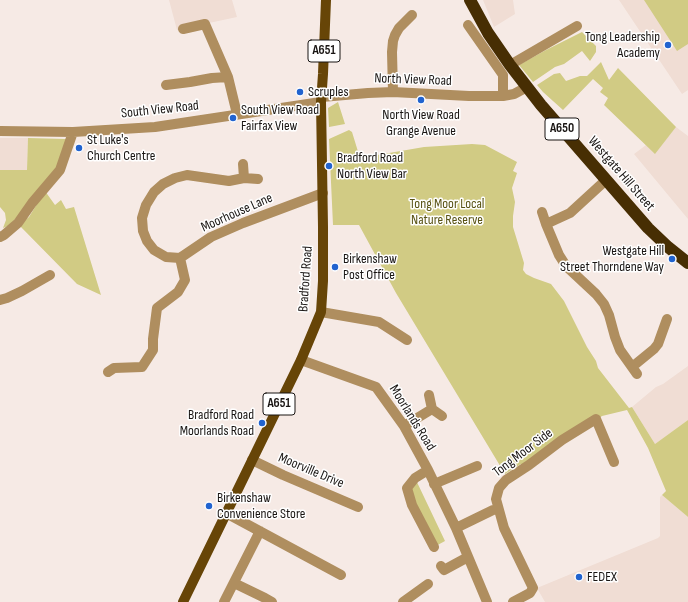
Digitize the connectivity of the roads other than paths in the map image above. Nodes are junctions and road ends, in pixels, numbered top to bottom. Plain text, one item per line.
1 (326, 0) edge
2 (470, 0) edge
3 (412, 15) dead end
4 (468, 25) dead end
5 (577, 26) dead end
6 (183, 29) dead end
7 (510, 65) junction
8 (228, 77) junction
9 (166, 85) dead end
10 (527, 87) junction
11 (394, 92) junction
12 (503, 96) junction
13 (321, 100) junction
14 (238, 114) junction
15 (0, 132) edge
16 (73, 132) junction
17 (243, 164) dead end
18 (244, 178) junction
19 (258, 179) dead end
20 (606, 180) junction
21 (323, 193) junction
22 (542, 212) dead end
23 (546, 224) junction
24 (0, 237) edge
25 (180, 258) junction
26 (688, 263) edge
27 (50, 275) dead end
28 (3, 296) edge
29 (321, 312) junction
30 (667, 318) dead end
31 (407, 340) dead end
32 (301, 360) junction
33 (108, 372) dead end
34 (429, 395) dead end
35 (432, 409) junction
36 (442, 416) dead end
37 (404, 426) junction
38 (252, 460) junction
39 (614, 462) dead end
40 (477, 466) dead end
41 (428, 470) junction
42 (434, 484) junction
43 (358, 507) dead end
44 (493, 510) dead end
45 (226, 513) junction
46 (456, 528) junction
47 (260, 531) junction
48 (434, 547) dead end
49 (468, 557) junction
50 (441, 566) dead end
51 (336, 575) dead end
52 (234, 583) junction
53 (428, 584) dead end
54 (406, 597) edge
55 (183, 602) edge
56 (224, 602) edge
57 (272, 602) edge
58 (486, 602) edge
59 (513, 602) edge

1 - 13 main road, Bradford Road / A651
2 - 7 highway, Westgate Hill Street / A650
3 - 11 street
4 - 12 street
5 - 7 street
6 - 8 street
7 - 10 highway, Westgate Hill Street / A650
8 - 9 street
8 - 14 street
10 - 12 street, North View Road
10 - 20 highway, Westgate Hill Street / A650
11 - 12 street, North View Road
11 - 13 street, North View Road
13 - 14 street, South View Road
13 - 21 main road, Bradford Road / A651
14 - 16 street, South View Road
15 - 16 street, South View Road
16 - 24 street
17 - 18 street
18 - 19 street
18 - 25 street
20 - 23 street
20 - 26 highway, Westgate Hill Street / A650
21 - 25 street, Moorhouse Lane
21 - 29 main road, Bradford Road / A651
22 - 23 street
23 - 30 street
25 - 33 street
27 - 28 street
29 - 31 street
29 - 32 main road, Bradford Road / A651
32 - 37 street, Moorlands Road
32 - 38 main road, Bradford Road / A651
34 - 35 street
35 - 36 street
35 - 37 street
37 - 41 street, Moorlands Road
38 - 43 street, Moorville Drive
38 - 45 main road, Bradford Road / A651
39 - 59 street, Tong Moor Side
40 - 42 street
41 - 42 street, Moorlands Road
41 - 48 street, Moorlands Road
42 - 46 street, Moorlands Road
44 - 46 street
45 - 47 street
45 - 55 main road, Bradford Road / A651
46 - 49 street, Moorlands Road
47 - 51 street
47 - 52 street
49 - 50 street
49 - 58 street, Moorlands Road
52 - 56 street
52 - 57 street
53 - 54 street

